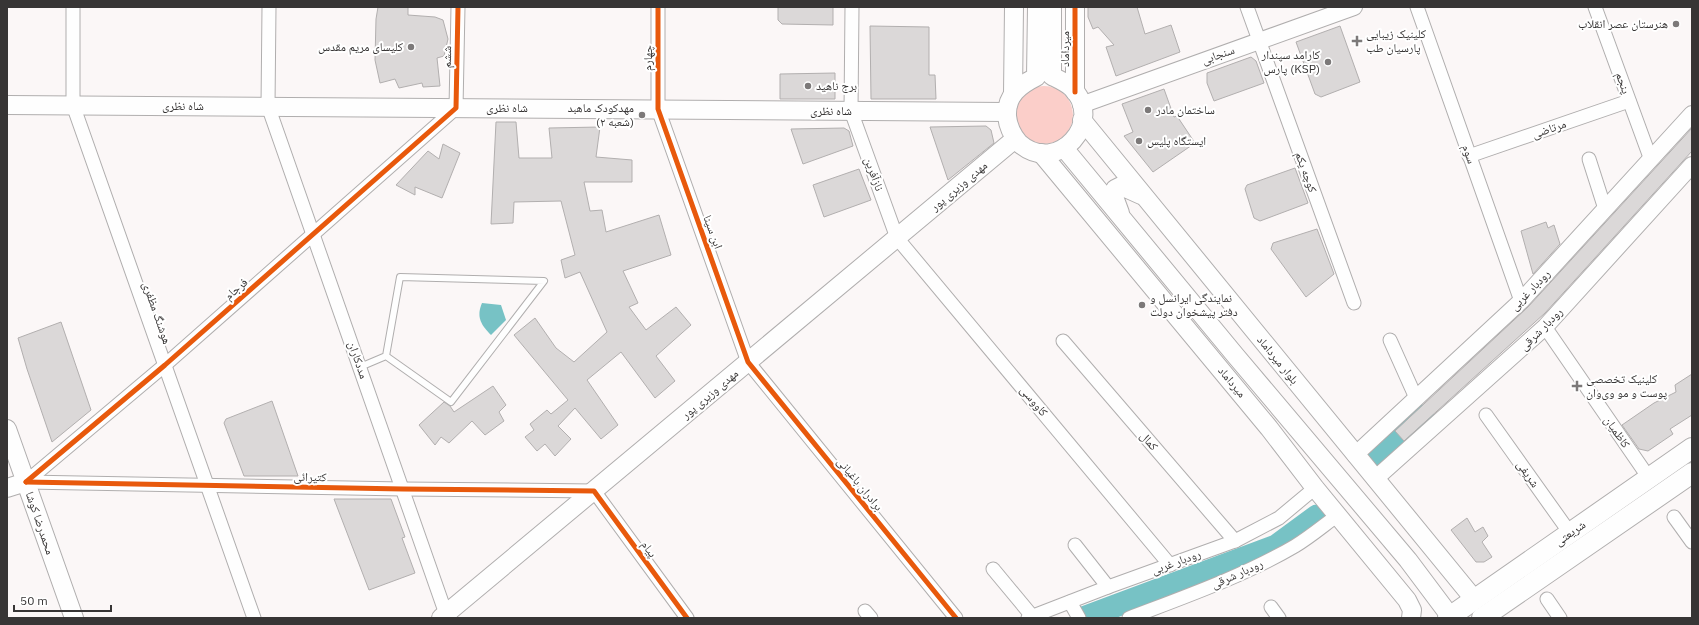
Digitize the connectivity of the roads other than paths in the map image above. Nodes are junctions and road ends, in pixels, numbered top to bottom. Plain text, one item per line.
1 (73, 7) edge
2 (269, 7) edge
3 (458, 7) edge
4 (658, 7) edge
5 (852, 7) edge
6 (1014, 7) edge
7 (1037, 7) edge
8 (1052, 7) edge
9 (1075, 7) edge
10 (1247, 7) edge
11 (1354, 7) edge
12 (1417, 7) edge
13 (1595, 7) edge
14 (1259, 40) junction
15 (1044, 76) junction
16 (1014, 94) junction
17 (1629, 101) junction
18 (7, 105) edge
19 (73, 105) junction
20 (268, 106) junction
21 (1080, 106) junction
22 (456, 108) junction
23 (658, 109) junction
24 (851, 111) junction
25 (1007, 112) junction
26 (1692, 114) edge
27 (1015, 139) junction
28 (1064, 148) junction
29 (1041, 153) junction
30 (1469, 156) junction
31 (1589, 159) dead end
32 (1650, 160) junction
33 (1692, 165) edge
34 (1144, 196) junction
35 (1605, 209) junction
36 (1123, 219) junction
37 (314, 234) junction
38 (897, 238) junction
39 (1521, 301) junction
40 (1354, 304) dead end
41 (1545, 327) junction
42 (1390, 340) dead end
43 (1063, 341) dead end
44 (1235, 355) junction
45 (386, 356) junction
46 (748, 362) junction
47 (164, 365) junction
48 (360, 367) junction
49 (1416, 398) junction
50 (1486, 415) dead end
51 (1269, 428) junction
52 (7, 429) edge
53 (1692, 448) edge
54 (1355, 455) junction
55 (1692, 473) edge
56 (1649, 478) junction
57 (1375, 479) junction
58 (26, 482) junction
59 (207, 485) junction
60 (7, 488) edge
61 (1315, 488) junction
62 (403, 489) junction
63 (594, 491) junction
64 (1338, 515) junction
65 (1674, 517) dead end
66 (1570, 533) junction
67 (1235, 541) junction
68 (1692, 542) edge
69 (1075, 545) dead end
70 (1428, 545) junction
71 (1408, 560) junction
72 (1170, 565) junction
73 (993, 569) dead end
74 (1108, 586) junction
75 (1474, 599) junction
76 (1547, 599) dead end
77 (1070, 602) junction
78 (1485, 616) edge
79 (446, 617) edge
80 (1030, 617) edge
81 (1450, 617) edge
82 (74, 618) edge
83 (254, 618) edge
84 (687, 618) edge
85 (956, 618) edge
86 (1079, 618) edge
87 (1129, 618) edge
88 (1412, 618) edge
89 (1560, 618) edge

1 - 19 street, هوشنگ مظفری
2 - 20 street
3 - 22 street, ششم
4 - 23 street, چهارم
5 - 24 street
6 - 16 main road
7 - 15 main road
8 - 15 main road
9 - 21 main road, میرداماد
10 - 14 street
11 - 14 street, سنجابی
12 - 30 street, سوم
13 - 17 street, پنجم
14 - 21 street, سنجابی
14 - 40 street, کوچه یکم
15 - 16 main road
15 - 21 main road
16 - 25 main road
17 - 30 street, مرتاضی
17 - 32 street, پنجم
18 - 19 main road, شاه نظری
19 - 20 main road, شاه نظری
19 - 47 street, هوشنگ مظفری
20 - 22 main road, شاه نظری
20 - 37 street, مددکاران
21 - 28 main road
21 - 34 main road, بلوار میرداماد
22 - 23 main road, شاه نظری
22 - 37 street, فرجام
23 - 24 main road, شاه نظری
23 - 46 street, ابن سینا
24 - 25 main road, شاه نظری
24 - 38 street, نازآفرین
25 - 27 main road
26 - 32 street, رودبار غربی
27 - 29 main road
27 - 38 main road, مهدی وزیری پور
28 - 29 main road
28 - 36 main road
29 - 51 main road, میرداماد
30 - 39 street, سوم
31 - 35 street
32 - 35 street, رودبار غربی
33 - 41 street, رودبار شرقی
34 - 36 main road
34 - 54 main road, بلوار میرداماد
35 - 39 street, رودبار غربی
36 - 44 main road
37 - 47 street, فرجام
37 - 48 street, مددکاران
38 - 46 main road, مهدی وزیری پور
38 - 72 street, کاووسی
39 - 49 street, رودبار غربی
41 - 56 street, کاظمیان
41 - 57 street, رودبار شرقی
42 - 49 street
43 - 67 street, کمال
44 - 51 main road
44 - 71 main road
45 - 45 lane
45 - 48 lane
46 - 63 main road, مهدی وزیری پور
46 - 85 street, برادران باغیانی
47 - 58 street, فرجام
47 - 59 street, هوشنگ مظفری
48 - 62 street, مددکاران
49 - 54 street, رودبار غربی
50 - 66 street, شریفی
51 - 61 main road, میرداماد
52 - 58 main road, محمدرضا کوشا
53 - 56 main road, شریعتی
54 - 57 main road, بلوار میرداماد
55 - 78 main road, شریعتی
56 - 66 main road, شریعتی
57 - 70 main road, بلوار میرداماد
58 - 59 street, کتیرائی
58 - 60 main road
58 - 82 main road, محمدرضا کوشا
59 - 62 street, کتیرائی
59 - 83 street, هوشنگ مظفری
61 - 64 main road, میرداماد
61 - 67 street, رودبار غربی
62 - 63 street, کتیرائی
62 - 79 street, مددکاران
63 - 79 main road, مهدی وزیری پور
63 - 84 street, پیام
64 - 87 street, رودبار شرقی
64 - 88 main road, میرداماد
65 - 68 street
66 - 75 main road, شریعتی
67 - 72 street, رودبار غربی
69 - 74 street
70 - 71 main road
70 - 75 main road, بلوار میرداماد
71 - 81 main road
72 - 74 street, رودبار غربی
73 - 80 street
74 - 77 street, رودبار غربی
75 - 78 main road
75 - 81 main road, شریعتی
76 - 89 street
77 - 80 street, رودبار غربی
77 - 86 street

